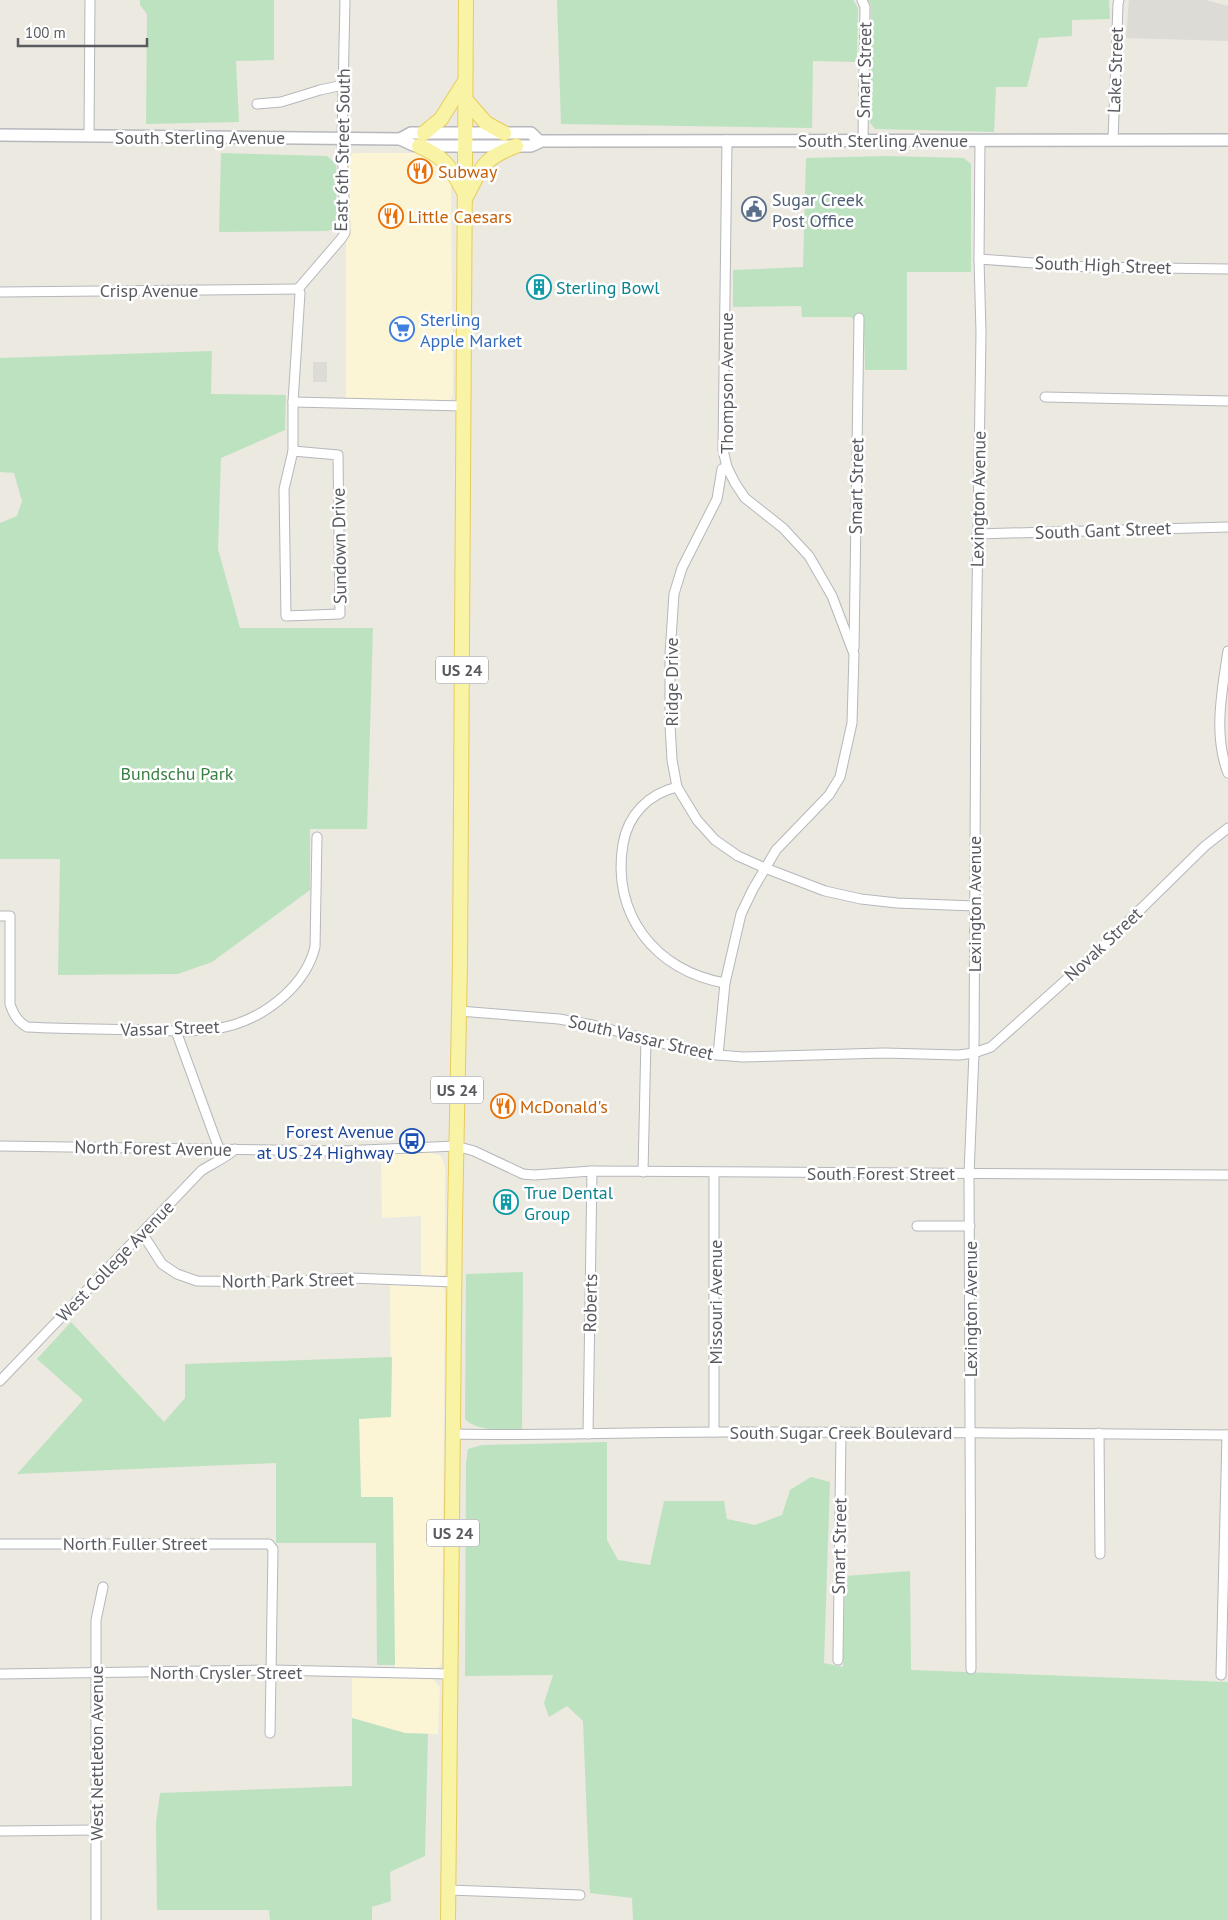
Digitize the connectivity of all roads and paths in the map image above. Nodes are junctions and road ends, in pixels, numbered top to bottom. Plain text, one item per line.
1 (90, 0) edge
2 (345, 0) edge
3 (466, 0) edge
4 (862, 0) edge
5 (1119, 0) edge
6 (465, 81) junction
7 (343, 85) junction
8 (465, 99) junction
9 (257, 104) dead end
10 (504, 133) junction
11 (0, 135) edge
12 (89, 136) junction
13 (342, 138) junction
14 (422, 139) junction
15 (465, 139) junction
16 (727, 140) junction
17 (863, 140) junction
18 (980, 140) junction
19 (1113, 140) junction
20 (1228, 140) edge
21 (539, 141) junction
22 (516, 146) junction
23 (465, 196) junction
24 (979, 259) junction
25 (1228, 269) edge
26 (298, 289) junction
27 (0, 292) edge
28 (859, 318) dead end
29 (1045, 397) dead end
30 (1228, 401) edge
31 (293, 402) junction
32 (464, 406) junction
33 (293, 451) junction
34 (727, 467) junction
35 (1228, 527) edge
36 (977, 534) junction
37 (1228, 651) edge
38 (854, 654) junction
39 (1228, 773) edge
40 (677, 786) junction
41 (1228, 828) edge
42 (317, 837) dead end
43 (765, 868) junction
44 (974, 906) junction
45 (0, 916) edge
46 (725, 983) junction
47 (459, 1011) junction
48 (176, 1031) junction
49 (646, 1039) junction
50 (974, 1053) junction
51 (718, 1056) junction
52 (0, 1146) edge
53 (456, 1146) junction
54 (219, 1149) junction
55 (235, 1149) junction
56 (592, 1172) junction
57 (644, 1172) junction
58 (714, 1172) junction
59 (969, 1174) junction
60 (1228, 1175) edge
61 (918, 1226) dead end
62 (970, 1226) junction
63 (142, 1233) junction
64 (455, 1282) junction
65 (0, 1381) edge
66 (969, 1431) junction
67 (714, 1432) junction
68 (841, 1432) junction
69 (1099, 1433) junction
70 (454, 1434) junction
71 (588, 1434) junction
72 (1228, 1435) edge
73 (0, 1544) edge
74 (1100, 1554) dead end
75 (102, 1587) dead end
76 (838, 1660) dead end
77 (971, 1668) dead end
78 (272, 1670) junction
79 (96, 1673) junction
80 (0, 1674) edge
81 (451, 1674) junction
82 (1221, 1675) dead end
83 (270, 1733) dead end
84 (96, 1830) junction
85 (0, 1831) edge
86 (449, 1890) junction
87 (580, 1895) dead end
88 (96, 1920) edge
89 (448, 1920) edge

1 - 12 street
2 - 7 street, East 6th Street South
3 - 6 main road, US 24
4 - 17 street, Smart Street
5 - 19 street, Lake Street
6 - 8 main road, US 24
6 - 14 main road
7 - 9 street
7 - 13 street, East 6th Street South
8 - 10 main road
8 - 15 main road, US 24
10 - 15 main road, South Sterling Avenue
10 - 21 main road, South Sterling Avenue
11 - 12 main road, South Sterling Avenue
12 - 13 main road, South Sterling Avenue
13 - 14 main road, South Sterling Avenue
13 - 26 street, East 6th Street South
14 - 15 main road, South Sterling Avenue
14 - 23 main road
15 - 22 main road, South Sterling Avenue
15 - 23 main road, US 24
16 - 17 main road, South Sterling Avenue
16 - 21 main road, South Sterling Avenue
16 - 34 street, Thompson Avenue
17 - 18 main road, South Sterling Avenue
18 - 19 main road, South Sterling Avenue
18 - 24 street, Lexington Avenue
19 - 20 main road, South Sterling Avenue
21 - 22 main road, South Sterling Avenue
22 - 23 main road
23 - 32 main road, US 24
24 - 25 street, South High Street
24 - 36 street, Lexington Avenue
26 - 27 street, Crisp Avenue
26 - 31 street
28 - 38 street, Smart Street
29 - 30 street
31 - 32 street
31 - 33 street, Sundown Drive
32 - 47 main road, US 24
33 - 33 street, Sundown Drive
34 - 38 street, Thompson Avenue
34 - 40 street, Ridge Drive
35 - 36 street, South Gant Street
36 - 44 street, Lexington Avenue
37 - 39 street
38 - 43 street, Thompson Avenue
40 - 43 street, Ridge Drive
40 - 46 street
41 - 50 street, Novak Street
42 - 48 street, Vassar Street
43 - 44 street, Ridge Drive
43 - 46 street, Thompson Avenue
44 - 50 street, Lexington Avenue
45 - 48 street, Vassar Street
46 - 51 street, Thompson Avenue
47 - 49 street, South Vassar Street
47 - 53 main road, US 24
48 - 54 street
49 - 51 street, South Vassar Street
49 - 57 street
50 - 51 street, South Vassar Street
50 - 59 street, Lexington Avenue
52 - 54 street, North Forest Avenue
53 - 55 street, North Forest Avenue
53 - 56 street, South Forest Street
53 - 64 main road, US 24
54 - 55 street, North Forest Avenue
55 - 63 street, West College Avenue
56 - 57 street, South Forest Street
56 - 71 street, Roberts
57 - 58 street, South Forest Street
58 - 59 street, South Forest Street
58 - 67 street, Missouri Avenue
59 - 60 street, South Forest Street
59 - 62 street, Lexington Avenue
61 - 62 street
62 - 66 street, Lexington Avenue
63 - 64 street, North Park Street
63 - 65 street, West College Avenue
64 - 70 main road, US 24
66 - 68 street, South Sugar Creek Boulevard
66 - 69 street, South Sugar Creek Boulevard
66 - 77 street, Lexington Avenue
67 - 68 street, South Sugar Creek Boulevard
67 - 71 street, South Sugar Creek Boulevard
68 - 76 street, Smart Street
69 - 72 street, South Sugar Creek Boulevard
69 - 74 street
70 - 71 street, South Sugar Creek Boulevard
70 - 81 main road, US 24
72 - 82 street
73 - 78 street, North Fuller Street
75 - 79 street, West Nettleton Avenue
78 - 79 street, North Crysler Street
78 - 81 street, North Crysler Street
78 - 83 street
79 - 80 street, North Crysler Street
79 - 84 street, West Nettleton Avenue
81 - 86 main road, US 24
84 - 85 street
84 - 88 street, West Nettleton Avenue
86 - 87 street
86 - 89 main road, US 24

